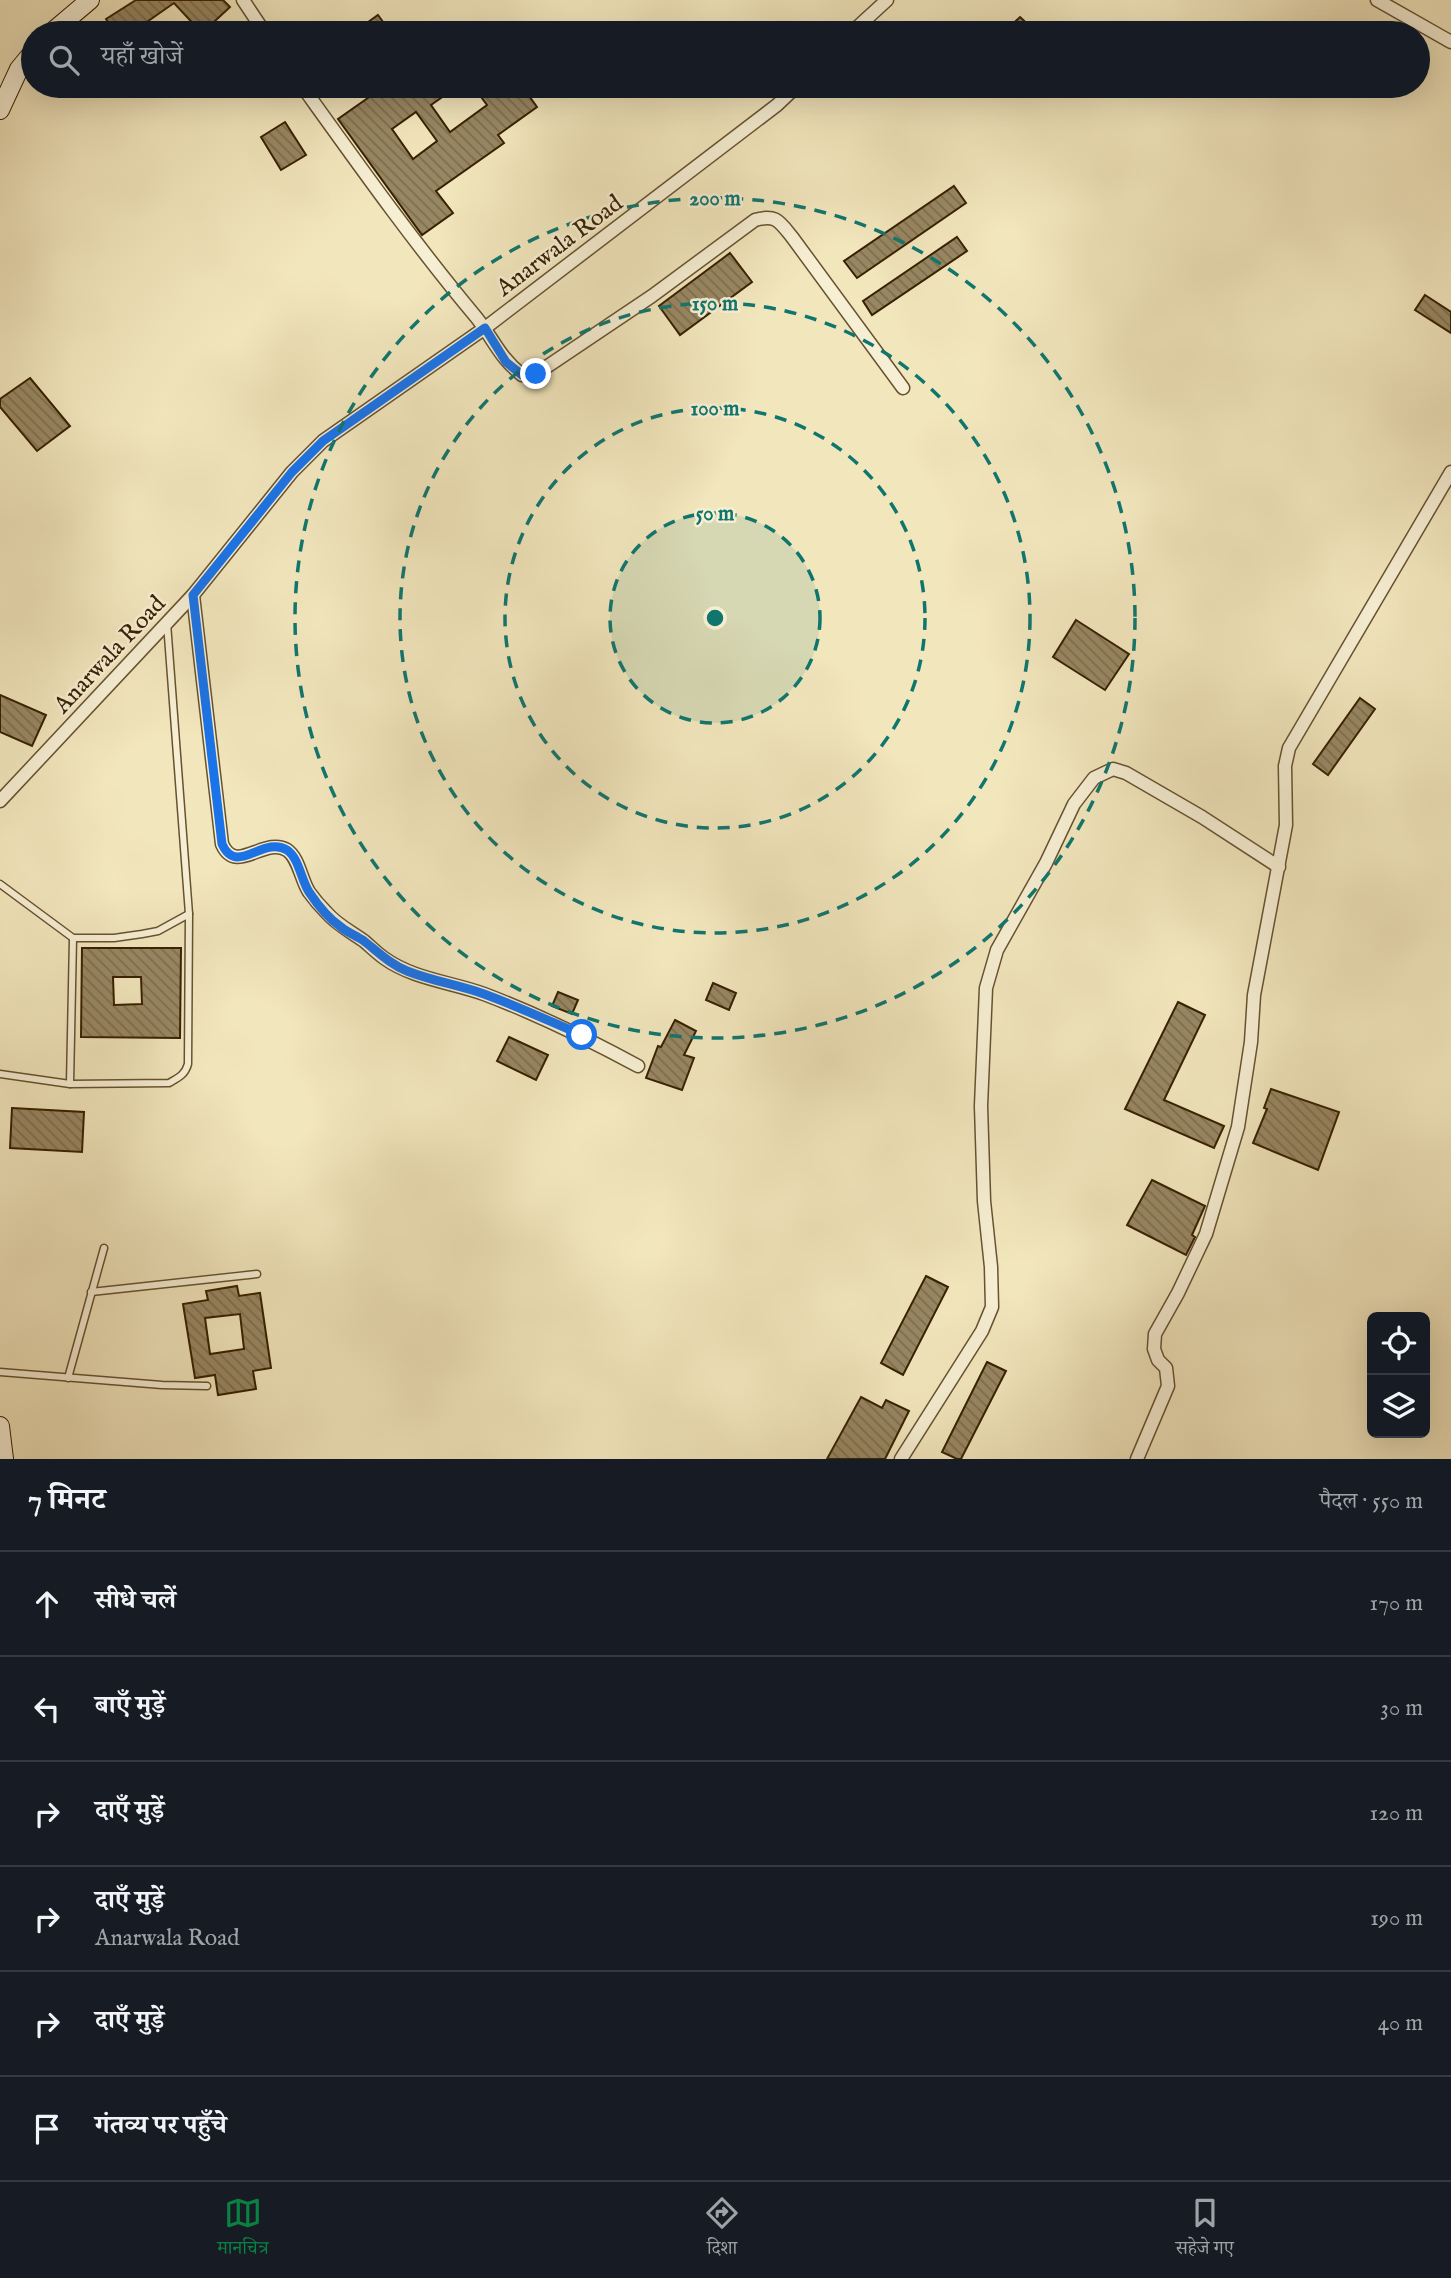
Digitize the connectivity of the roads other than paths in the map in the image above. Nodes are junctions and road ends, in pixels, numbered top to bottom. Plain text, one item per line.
1 (90, 0) edge
2 (243, 0) edge
3 (887, 0) edge
4 (1377, 0) edge
5 (65, 21) edge
6 (257, 21) edge
7 (864, 21) edge
8 (1415, 21) edge
9 (1430, 29) edge
10 (1451, 41) edge
11 (21, 66) edge
12 (311, 98) edge
13 (785, 98) edge
14 (0, 110) edge
15 (485, 328) junction
16 (903, 388) dead end
17 (1451, 472) edge
18 (193, 595) junction
19 (167, 623) junction
20 (0, 801) edge
21 (1279, 867) junction
22 (0, 884) edge
23 (189, 914) junction
24 (73, 938) junction
25 (638, 1066) dead end
26 (0, 1074) edge
27 (69, 1084) junction
28 (104, 1248) dead end
29 (257, 1274) dead end
30 (91, 1292) junction
31 (0, 1372) edge
32 (68, 1378) junction
33 (207, 1386) dead end
34 (0, 1426) edge
35 (4, 1459) edge
36 (901, 1459) edge
37 (1137, 1459) edge

1 - 5 street
2 - 6 street
3 - 7 street
4 - 8 street
9 - 10 street
11 - 14 street
12 - 15 street
13 - 15 street, Anarwala Road
15 - 16 street
15 - 18 street, Anarwala Road
17 - 21 street
18 - 19 street, Anarwala Road
18 - 25 street
19 - 20 street, Anarwala Road
19 - 23 lane
21 - 36 street
21 - 37 street
22 - 24 lane
23 - 24 lane
23 - 27 lane
24 - 27 lane
26 - 27 lane
28 - 30 lane
29 - 30 lane
30 - 32 lane
31 - 32 lane
32 - 33 lane
34 - 35 street

